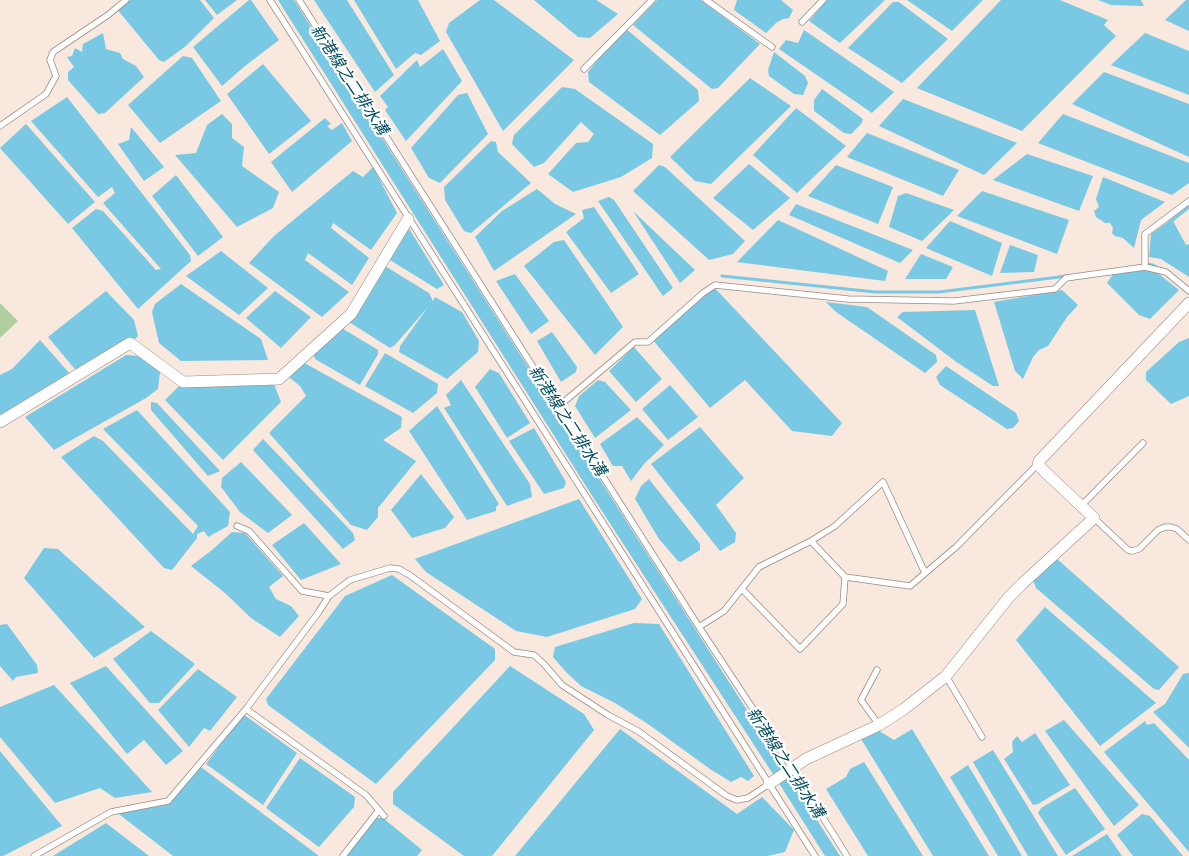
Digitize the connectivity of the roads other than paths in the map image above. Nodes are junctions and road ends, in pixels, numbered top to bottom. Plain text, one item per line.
1 (126, 0) edge
2 (270, 0) edge
3 (299, 0) edge
4 (652, 0) edge
5 (706, 0) edge
6 (823, 0) edge
7 (802, 22) dead end
8 (772, 47) dead end
9 (584, 69) dead end
10 (0, 126) edge
11 (1189, 201) edge
12 (408, 219) junction
13 (1145, 267) junction
14 (1189, 291) edge
15 (1189, 303) edge
16 (559, 406) junction
17 (0, 422) edge
18 (1143, 443) dead end
19 (1038, 464) junction
20 (1080, 506) junction
21 (1094, 518) junction
22 (237, 526) dead end
23 (1189, 540) edge
24 (811, 541) junction
25 (925, 573) junction
26 (845, 577) junction
27 (742, 589) junction
28 (329, 596) junction
29 (699, 628) junction
30 (877, 670) dead end
31 (946, 676) junction
32 (246, 709) junction
33 (879, 725) junction
34 (982, 737) dead end
35 (792, 768) junction
36 (769, 784) junction
37 (379, 810) junction
38 (384, 816) dead end
39 (34, 856) edge
40 (342, 856) edge
41 (815, 856) edge
42 (847, 856) edge

1 - 10 lane
2 - 12 lane
3 - 16 lane
4 - 9 lane
5 - 8 lane
6 - 7 lane
11 - 13 lane
12 - 17 street
12 - 36 lane
13 - 14 lane
13 - 16 lane
15 - 19 street
16 - 29 lane
18 - 20 lane
19 - 20 street
19 - 25 lane
20 - 21 street
21 - 23 lane
21 - 31 street
22 - 28 lane
24 - 25 lane
24 - 26 lane
24 - 27 lane
25 - 26 lane
26 - 27 lane
27 - 29 lane
28 - 32 lane
28 - 36 lane
29 - 35 lane
30 - 33 lane
31 - 33 street
31 - 34 lane
32 - 37 lane
32 - 39 lane
33 - 35 street
35 - 36 street
35 - 42 lane
36 - 41 lane
37 - 38 lane
37 - 40 lane

